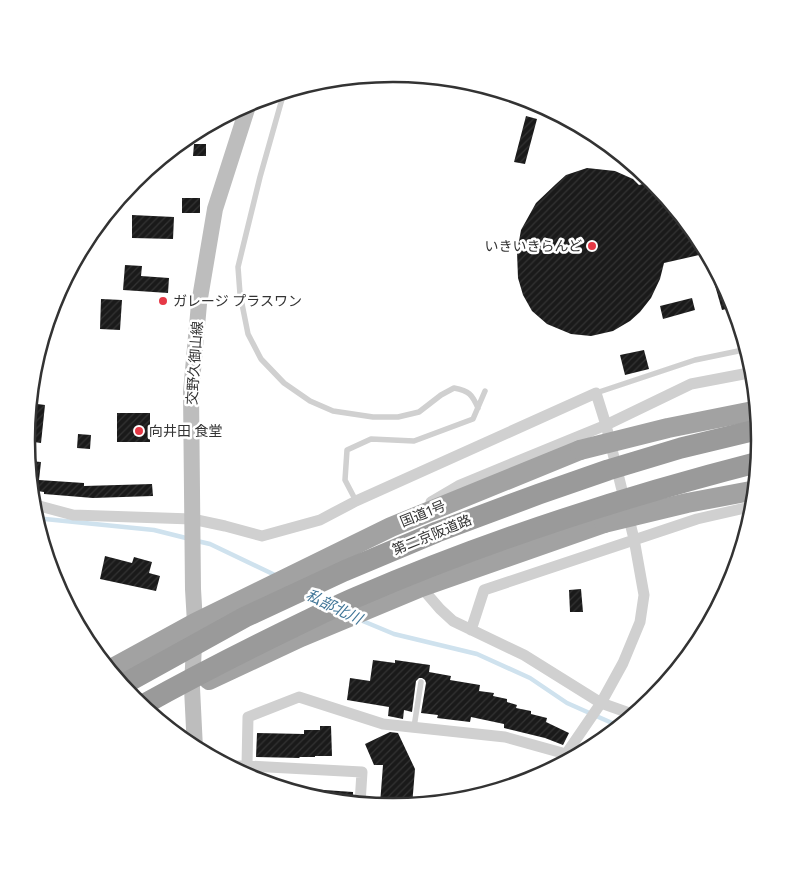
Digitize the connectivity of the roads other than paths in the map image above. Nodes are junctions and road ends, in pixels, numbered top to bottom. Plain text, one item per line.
1 (282, 100) edge
2 (245, 114) edge
3 (741, 351) edge
4 (745, 374) edge
5 (485, 391) dead end
6 (596, 393) junction
7 (478, 408) junction
8 (751, 411) edge
9 (606, 425) junction
10 (752, 431) edge
11 (751, 464) edge
12 (748, 491) edge
13 (356, 501) junction
14 (41, 507) edge
15 (745, 508) edge
16 (192, 520) junction
17 (391, 526) junction
18 (634, 539) junction
19 (421, 587) junction
20 (195, 623) junction
21 (470, 630) junction
22 (116, 667) edge
23 (128, 682) edge
24 (421, 682) dead end
25 (192, 688) junction
26 (149, 702) edge
27 (601, 703) junction
28 (155, 708) edge
29 (627, 712) edge
30 (414, 727) junction
31 (195, 739) edge
32 (569, 753) edge
33 (562, 757) edge
34 (243, 766) edge
35 (247, 766) junction
36 (360, 797) edge

1 - 7 lane
2 - 16 main road, 交野久御山線
3 - 6 lane
4 - 9 street
5 - 7 lane
6 - 9 street
6 - 13 street
7 - 13 lane
8 - 17 highway, 国道1号, bridge
9 - 17 street
9 - 18 street
10 - 23 highway, 第二京阪道路, bridge
11 - 26 highway, 第二京阪道路, bridge
12 - 19 highway, bridge
13 - 16 street
14 - 16 street
15 - 18 street
16 - 20 main road, 交野久御山線
17 - 20 highway, 国道1号
18 - 21 street
18 - 27 street
19 - 21 street
19 - 25 highway
20 - 22 highway, 国道1号
20 - 25 main road, 交野久御山線
21 - 27 street
24 - 30 lane
25 - 28 highway
25 - 31 main road, 交野久御山線
27 - 29 street
27 - 32 street
30 - 33 street
30 - 35 street
34 - 35 street
35 - 36 street

